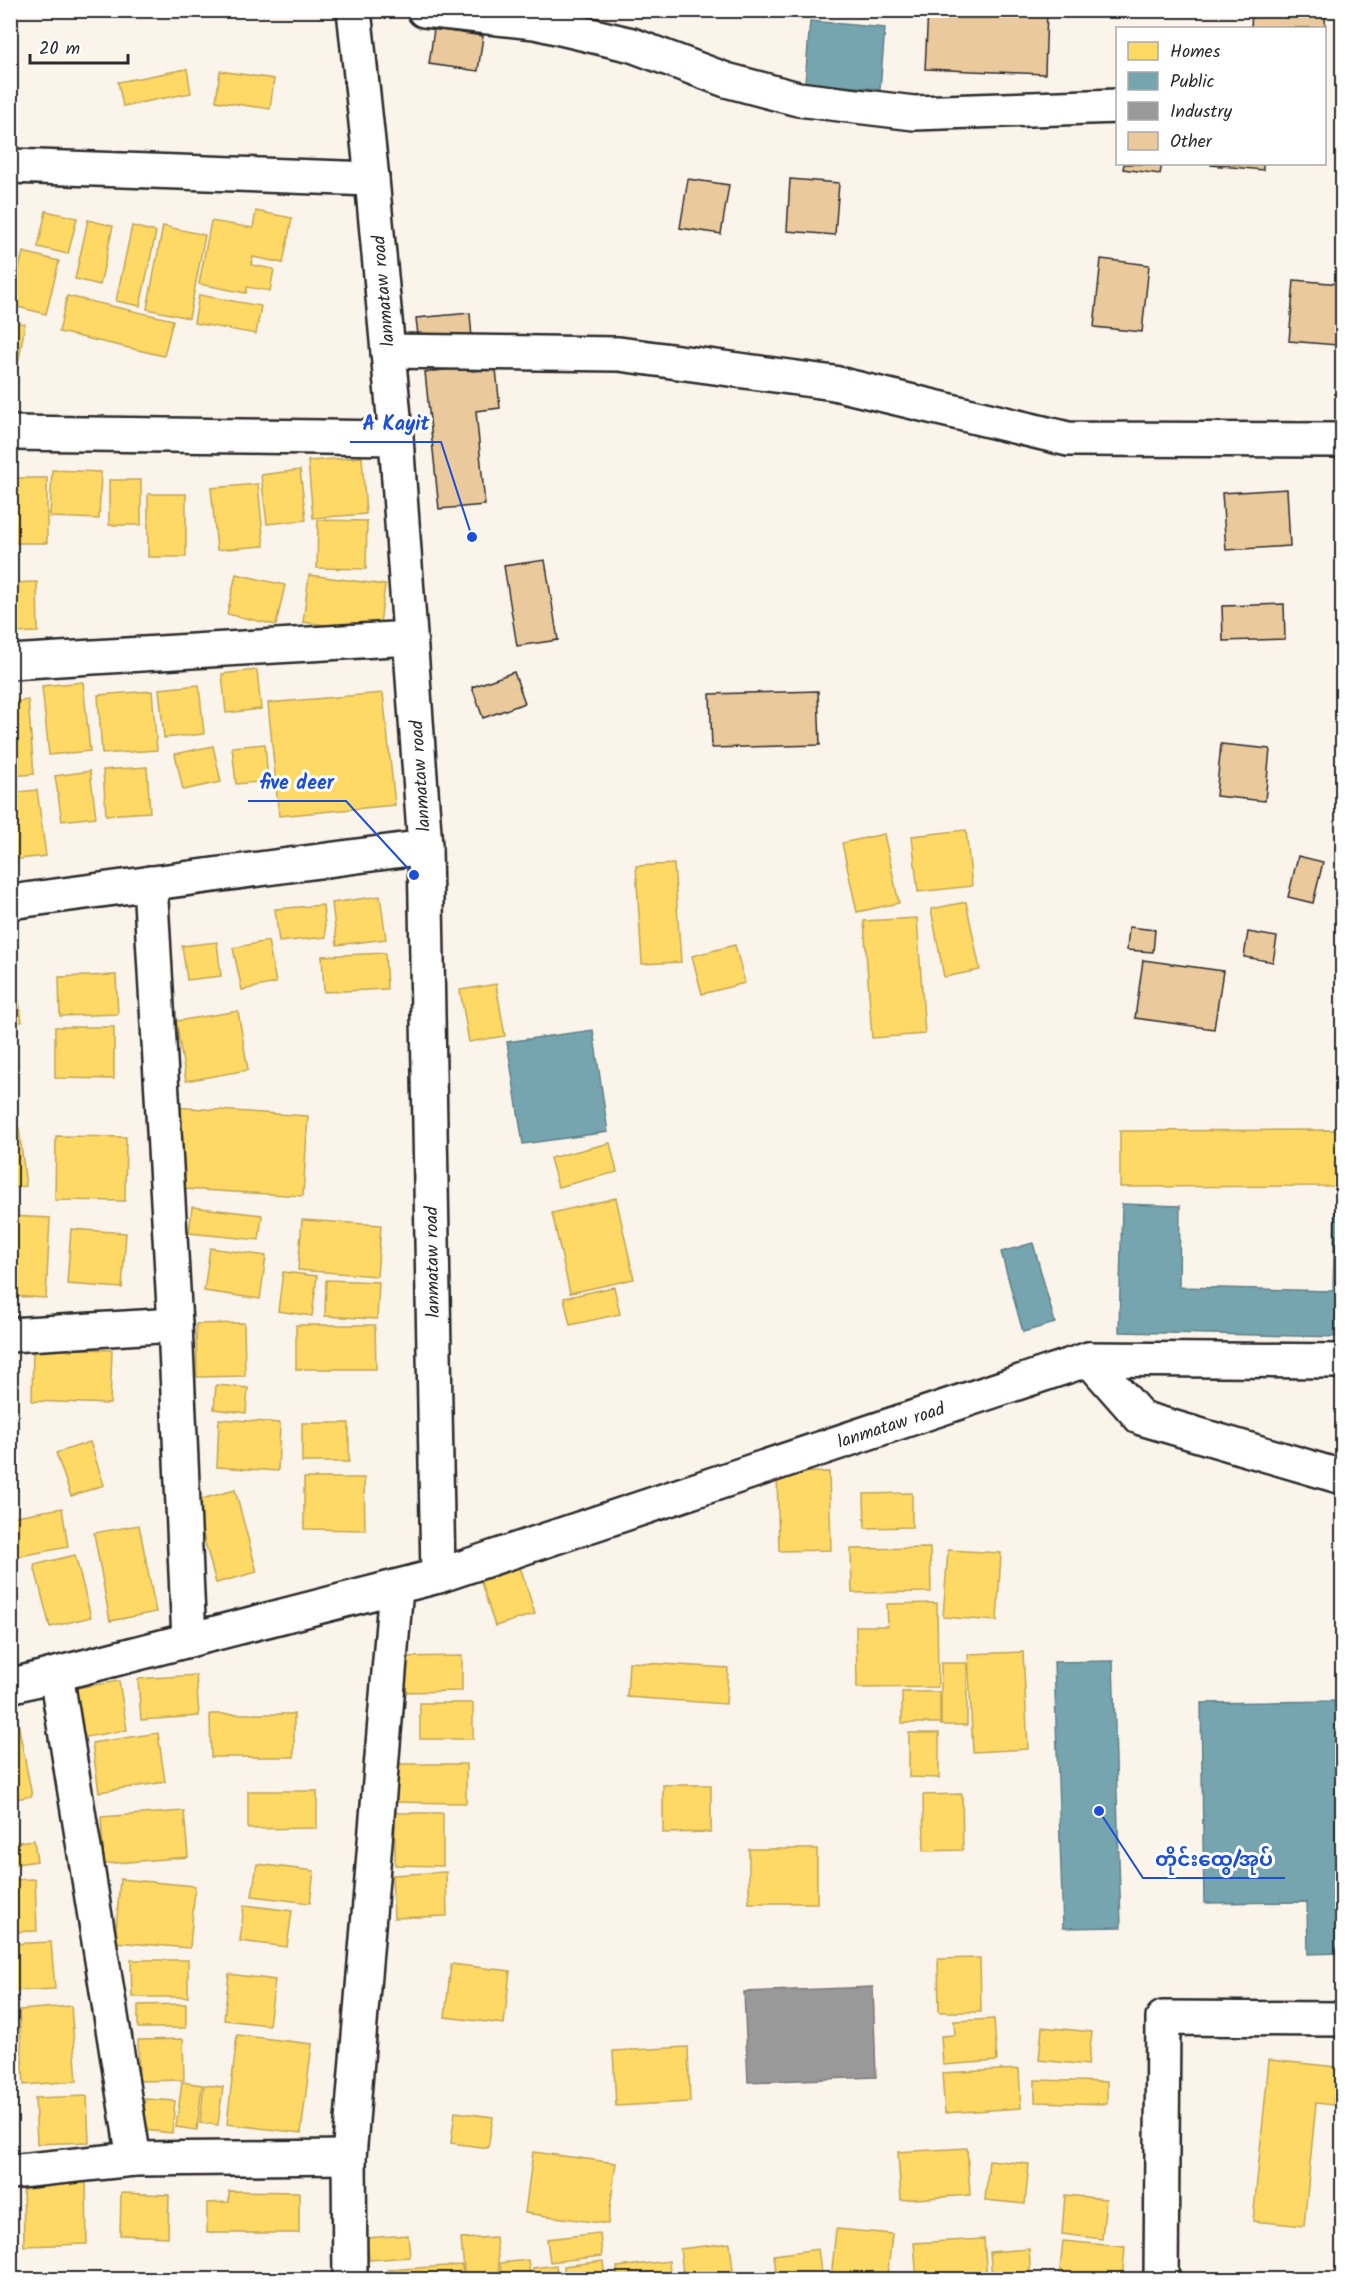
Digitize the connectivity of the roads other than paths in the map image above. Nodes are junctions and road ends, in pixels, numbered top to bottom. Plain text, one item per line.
1 (354, 10) edge
2 (424, 10) edge
3 (1116, 106) edge
4 (10, 166) edge
5 (372, 179) junction
6 (388, 351) junction
7 (10, 433) edge
8 (396, 438) junction
9 (1342, 440) edge
10 (410, 638) junction
11 (10, 662) edge
12 (425, 846) junction
13 (150, 883) junction
14 (10, 902) edge
15 (175, 1325) junction
16 (10, 1335) edge
17 (1089, 1359) junction
18 (1342, 1361) edge
19 (1342, 1477) edge
20 (438, 1576) junction
21 (396, 1587) junction
22 (189, 1640) junction
23 (56, 1674) junction
24 (10, 1686) edge
25 (1342, 2019) edge
26 (349, 2157) junction
27 (134, 2159) junction
28 (10, 2172) edge
29 (350, 2280) edge
30 (1161, 2280) edge

1 - 5 street, lanmataw road
2 - 3 street
4 - 5 street
5 - 6 street, lanmataw road
6 - 8 street, lanmataw road
6 - 9 street
7 - 8 street
8 - 10 street, lanmataw road
10 - 11 street
10 - 12 street, lanmataw road
12 - 13 street
12 - 20 street, lanmataw road
13 - 14 street
13 - 15 street
15 - 16 street
15 - 22 street
17 - 18 street, lanmataw road
17 - 19 street
17 - 20 street, lanmataw road
20 - 21 street
21 - 22 street
21 - 26 street
22 - 23 street
23 - 24 street
23 - 27 street
25 - 30 street
26 - 27 street
26 - 29 street
27 - 28 street

